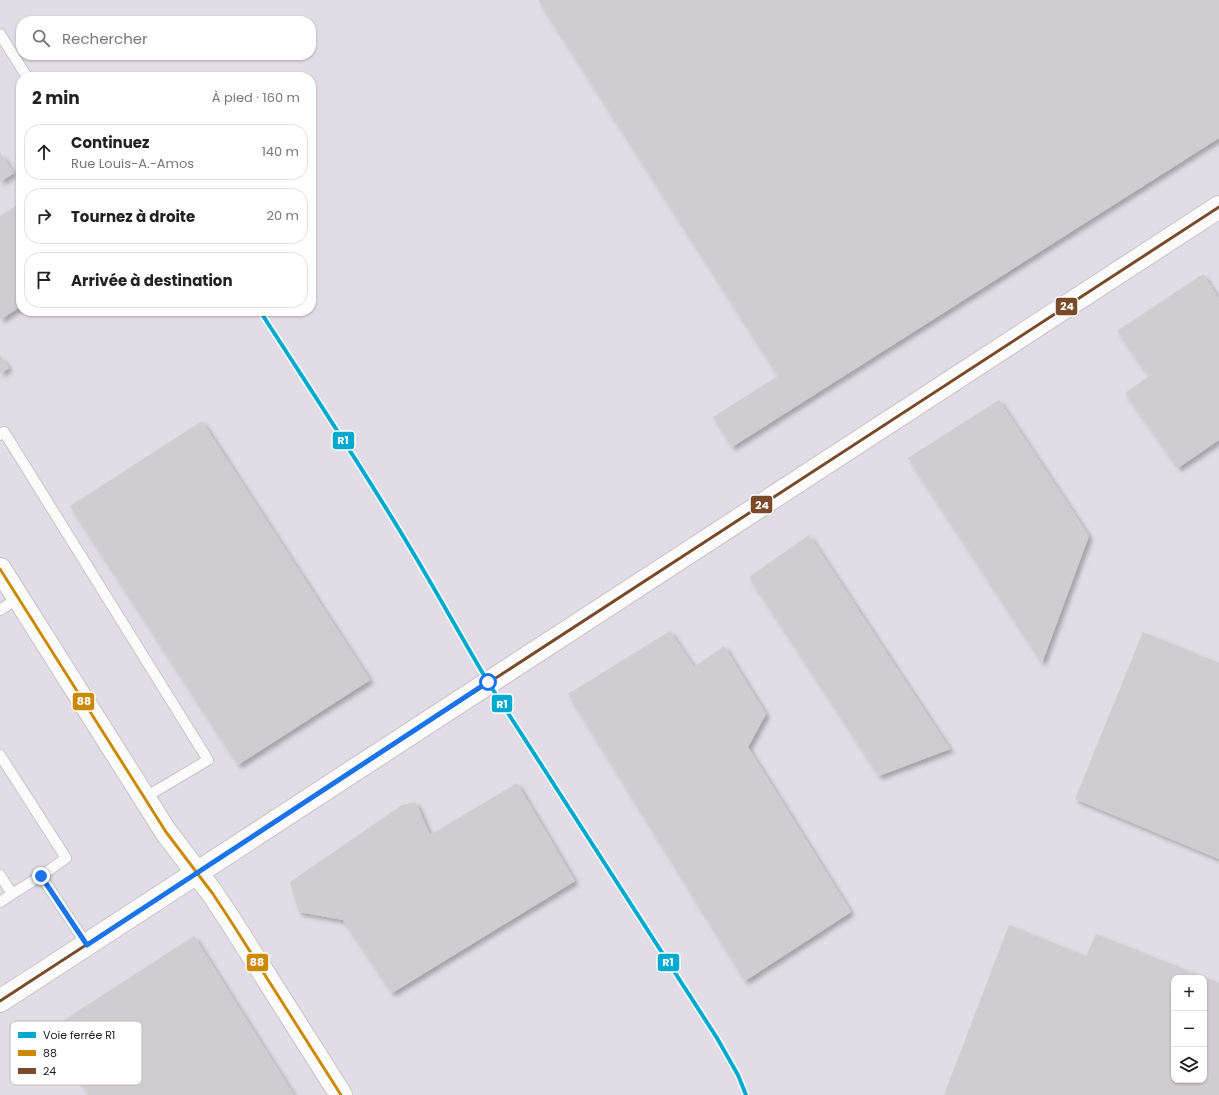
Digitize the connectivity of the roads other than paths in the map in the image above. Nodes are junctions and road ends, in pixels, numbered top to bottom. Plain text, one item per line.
1 (0, 34) edge
2 (16, 59) edge
3 (16, 60) edge
4 (24, 72) edge
5 (1219, 207) edge
6 (0, 435) edge
7 (0, 569) edge
8 (18, 598) junction
9 (0, 610) edge
10 (0, 755) edge
11 (144, 798) junction
12 (197, 873) junction
13 (0, 875) edge
14 (41, 876) junction
15 (12, 894) junction
16 (0, 902) edge
17 (87, 945) junction
18 (0, 1001) edge
19 (341, 1095) edge

1 - 2 lane
3 - 4 lane
5 - 12 street
6 - 11 lane
7 - 8 street
8 - 9 lane
8 - 11 street
10 - 14 lane
11 - 12 street
12 - 17 street
12 - 19 street
13 - 15 lane
14 - 15 lane
14 - 17 lane
15 - 16 lane
17 - 18 street

